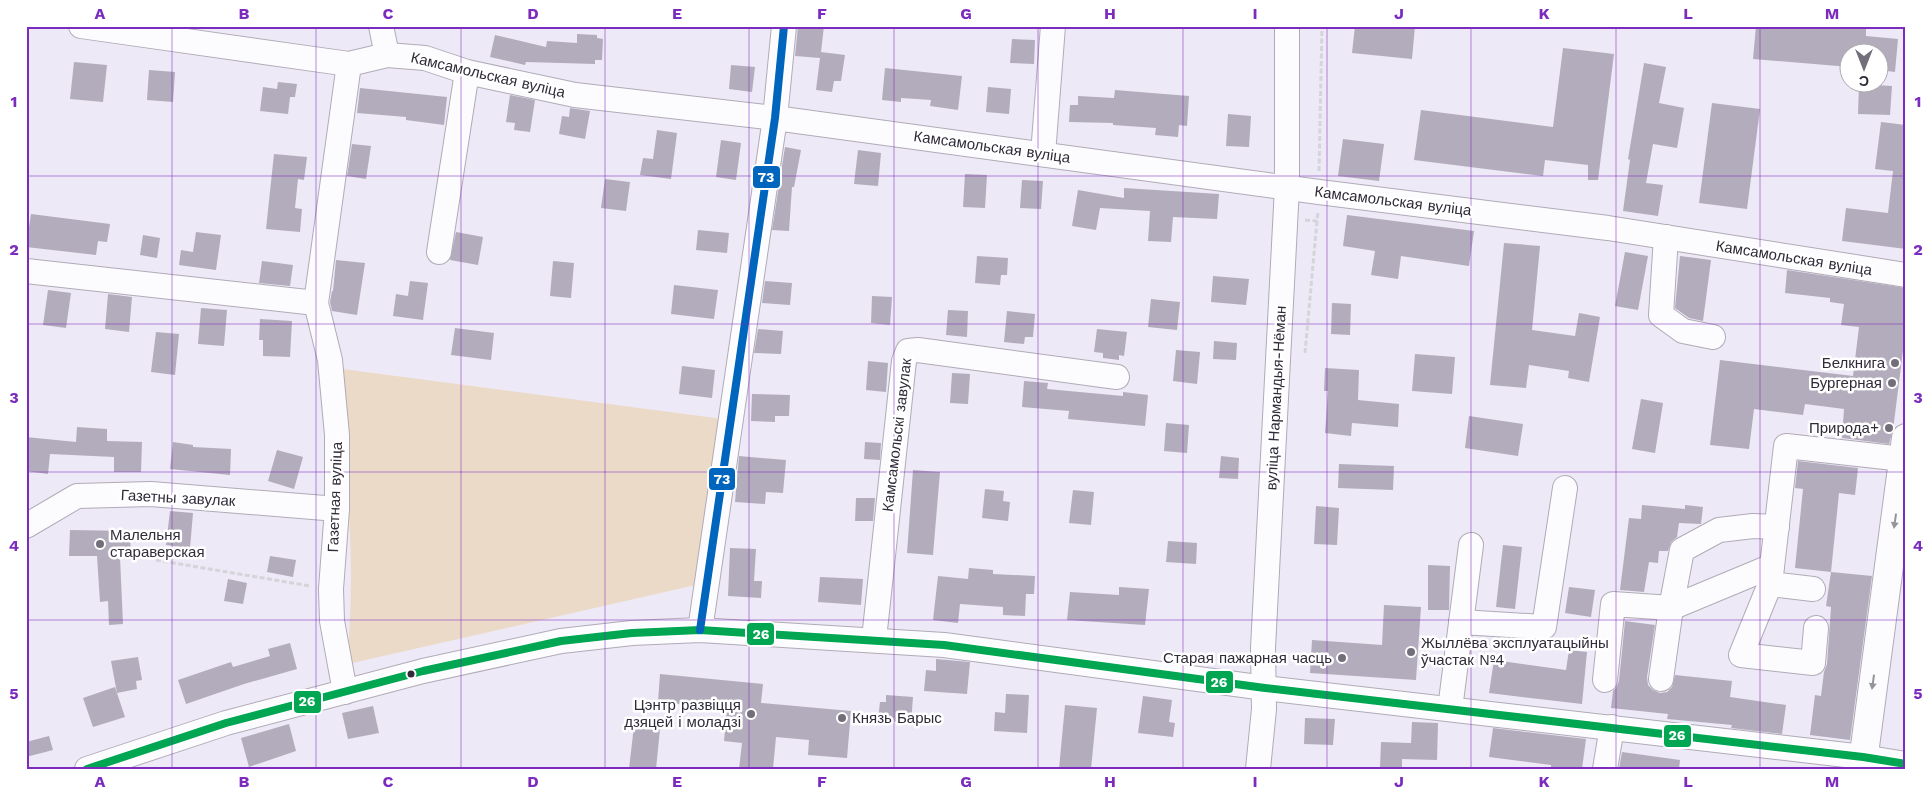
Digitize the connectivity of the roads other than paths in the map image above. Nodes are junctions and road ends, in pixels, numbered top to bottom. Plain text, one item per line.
1 (81, 26) edge
2 (381, 26) edge
3 (784, 26) edge
4 (1053, 26) edge
5 (1287, 26) edge
6 (387, 55) junction
7 (349, 64) junction
8 (467, 72) junction
9 (775, 118) junction
10 (1043, 154) junction
11 (1287, 186) junction
12 (1666, 237) junction
13 (439, 252) dead end
14 (26, 271) edge
15 (1906, 275) edge
16 (316, 303) junction
17 (1713, 337) dead end
18 (1117, 377) dead end
19 (1904, 449) edge
20 (1565, 488) dead end
21 (337, 509) junction
22 (26, 526) edge
23 (1777, 527) junction
24 (1471, 545) dead end
25 (1771, 575) junction
26 (1813, 589) dead end
27 (1671, 608) junction
28 (1461, 622) junction
29 (1816, 628) dead end
30 (700, 630) junction
31 (874, 639) junction
32 (1661, 679) dead end
33 (1605, 680) dead end
34 (1265, 688) junction
35 (345, 692) junction
36 (1450, 709) junction
37 (1612, 728) junction
38 (121, 763) edge
39 (1862, 763) edge
40 (1906, 764) edge
41 (87, 769) edge
42 (1258, 769) edge
43 (1605, 769) edge

1 - 7 street, Камсамольская вуліца
2 - 6 street
3 - 9 street
4 - 10 street
5 - 11 street, вуліца Нармандыя-Нёман
6 - 7 street, Камсамольская вуліца
6 - 8 street, Камсамольская вуліца
7 - 16 street, Газетная вуліца
8 - 9 street, Камсамольская вуліца
8 - 13 street
9 - 10 street, Камсамольская вуліца
9 - 30 street
10 - 11 street, Камсамольская вуліца
11 - 12 street, Камсамольская вуліца
11 - 34 street, вуліца Нармандыя-Нёман
12 - 15 street, Камсамольская вуліца
12 - 17 street
14 - 16 street
16 - 21 street, Газетная вуліца
18 - 31 street, Камсамольскі завулак
19 - 23 street
19 -> 39 main road
20 - 28 street
21 - 22 street, Газетны завулак
21 - 35 street, Газетная вуліца
23 - 25 street
23 - 27 street
24 - 28 street
25 - 26 street
25 - 27 street
25 - 29 street
27 - 32 street
27 - 33 street
28 - 36 street
30 - 31 street
30 - 35 street
31 - 34 street
34 - 36 street
34 - 42 street, вуліца Нармандыя-Нёман
35 - 38 street
36 - 37 street
37 - 39 street
37 - 43 street
38 - 41 street
39 - 40 street

